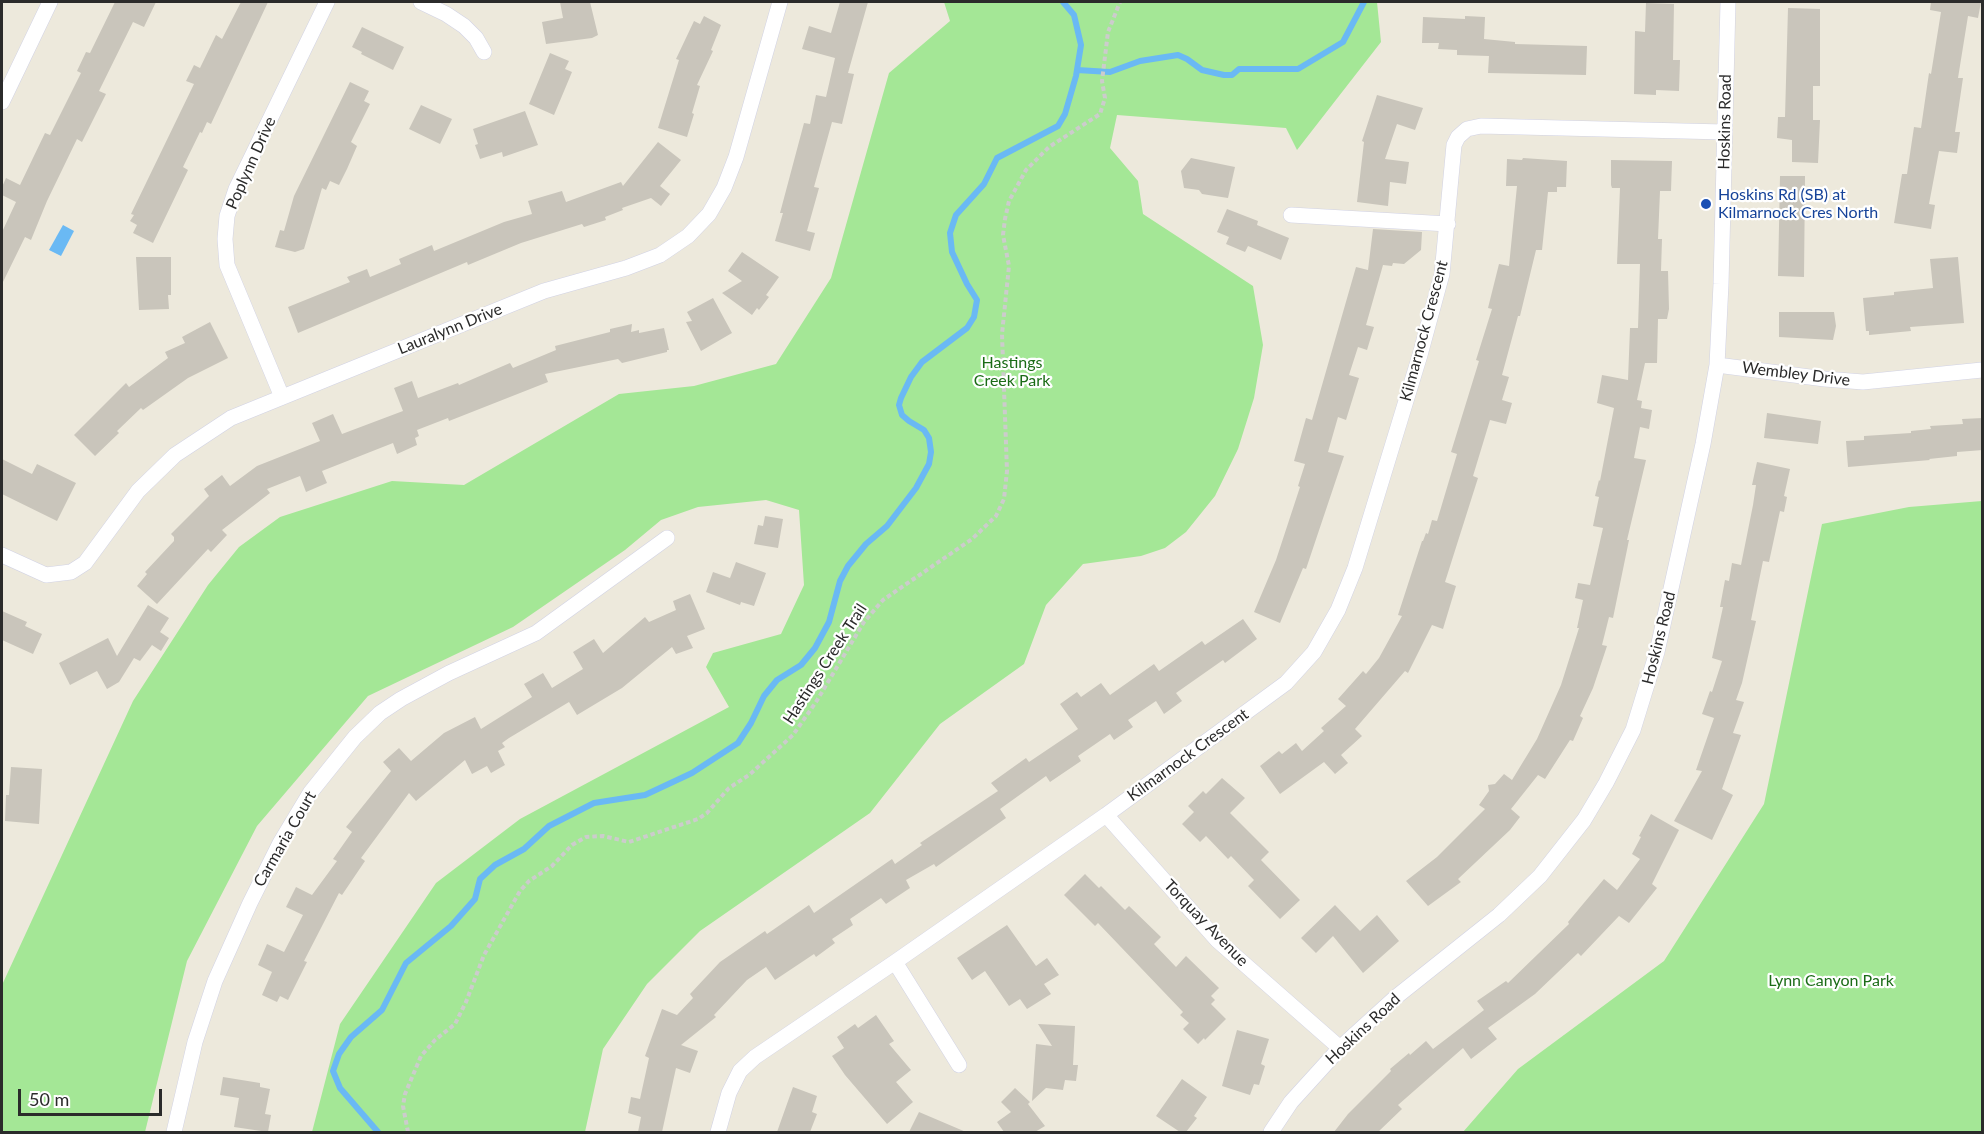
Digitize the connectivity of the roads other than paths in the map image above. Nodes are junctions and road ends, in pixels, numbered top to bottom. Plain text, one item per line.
1 (50, 2) edge
2 (327, 2) edge
3 (421, 2) edge
4 (780, 2) edge
5 (1728, 2) edge
6 (484, 52) dead end
7 (2, 102) edge
8 (1724, 132) junction
9 (1292, 215) dead end
10 (1448, 224) junction
11 (1717, 365) junction
12 (1983, 370) edge
13 (282, 397) junction
14 (666, 538) dead end
15 (2, 555) edge
16 (1106, 815) junction
17 (895, 962) junction
18 (1340, 1048) junction
19 (959, 1065) dead end
20 (174, 1132) edge
21 (718, 1132) edge
22 (1270, 1132) edge

1 - 7 street
2 - 13 street, Poplynn Drive
3 - 6 street
4 - 13 street, Lauralynn Drive
5 - 8 street, Hoskins Road
8 - 10 street, Kilmarnock Crescent
8 - 11 street, Hoskins Road
9 - 10 street
10 - 16 street, Kilmarnock Crescent
11 - 12 street, Wembley Drive
11 - 18 street, Hoskins Road
13 - 15 street, Lauralynn Drive
14 - 20 street, Carmaria Court
16 - 17 street, Kilmarnock Crescent
16 - 18 street, Torquay Avenue
17 - 19 street
17 - 21 street, Kilmarnock Crescent
18 - 22 street, Hoskins Road

